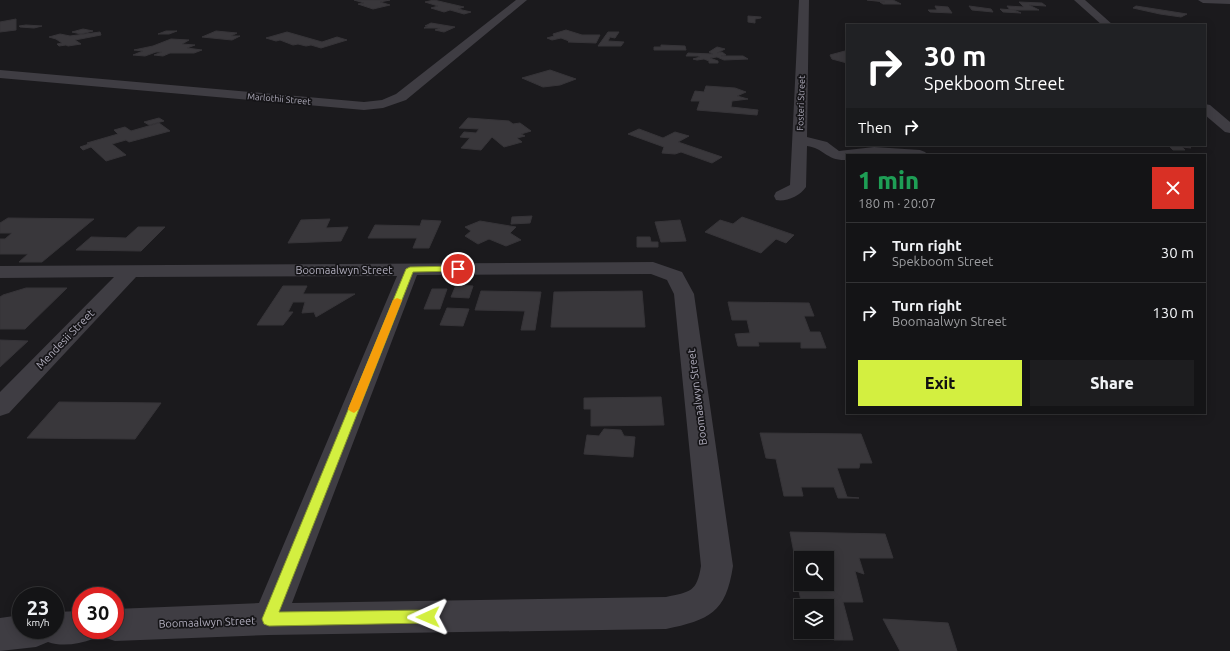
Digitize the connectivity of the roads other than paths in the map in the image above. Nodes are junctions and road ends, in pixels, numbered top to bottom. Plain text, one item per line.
1 (522, 0) edge
2 (804, 0) edge
3 (1079, 0) edge
4 (1203, 0) edge
5 (1230, 1) edge
6 (1107, 24) edge
7 (6, 75) edge
8 (0, 80) edge
9 (1206, 109) edge
10 (1230, 129) edge
11 (800, 141) junction
12 (857, 154) edge
13 (905, 154) edge
14 (846, 155) edge
15 (782, 196) dead end
16 (410, 269) junction
17 (131, 271) junction
18 (0, 272) edge
19 (0, 407) edge
20 (269, 619) junction
21 (124, 625) edge
22 (12, 633) edge
23 (0, 635) edge

1 - 7 street, Marlothii Street
2 - 11 street, Fosteri Street
3 - 6 street
4 - 5 street
7 - 8 street
9 - 10 street
11 - 14 street
11 - 15 street, Fosteri Street
12 - 13 street
16 - 17 street, Boomaalwyn Street
16 - 20 street
16 - 20 street, Boomaalwyn Street
17 - 18 street, Boomaalwyn Street
17 - 19 street, Mendesii Street
20 - 21 street, Boomaalwyn Street
22 - 23 street

